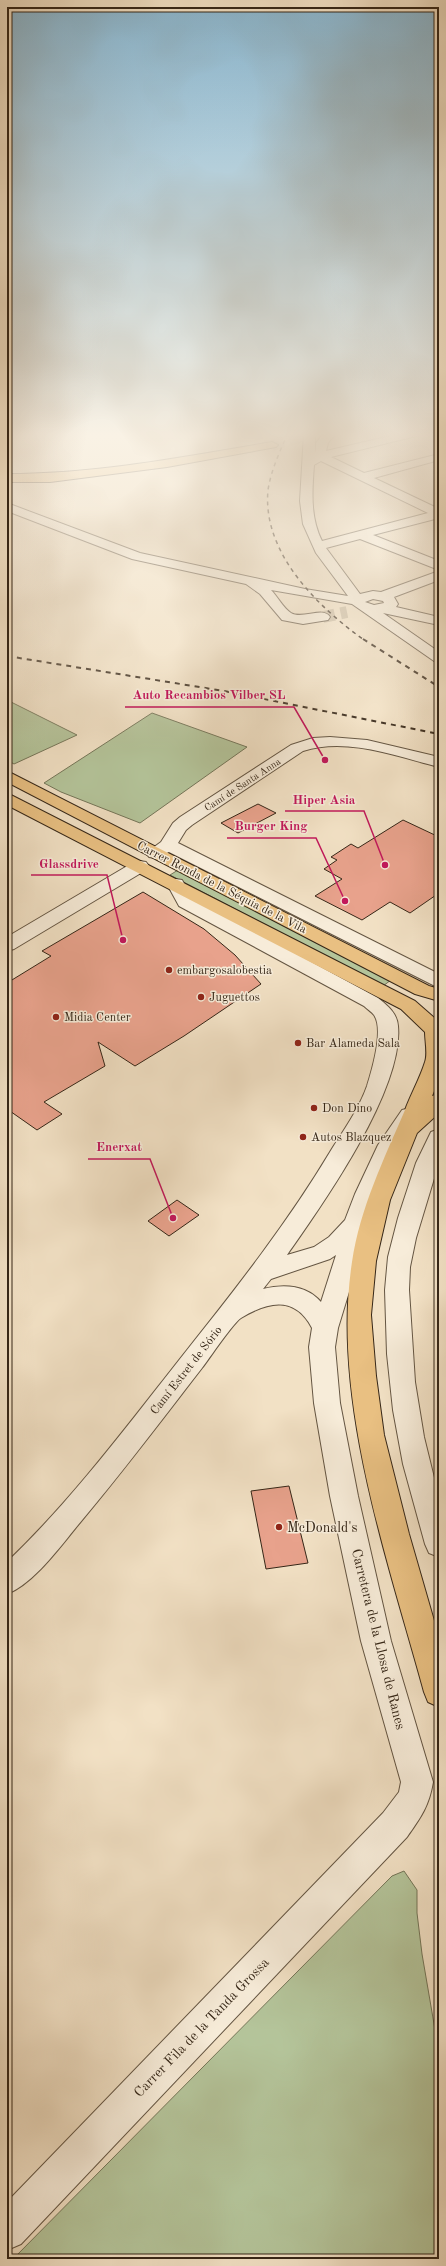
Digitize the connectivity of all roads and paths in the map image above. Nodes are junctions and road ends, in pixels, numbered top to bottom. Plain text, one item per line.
1 (89, 539) edge
2 (315, 539) edge
3 (346, 539) edge
4 (370, 539) edge
5 (318, 546) junction
6 (439, 566) edge
7 (439, 575) edge
8 (247, 580) junction
9 (347, 583) junction
10 (265, 591) junction
11 (305, 593) junction
12 (381, 600) junction
13 (363, 605) junction
14 (347, 612) tunnel mouth
15 (323, 617) tunnel mouth
16 (294, 619) junction
17 (439, 621) edge
18 (395, 629) junction
19 (302, 632) dead end
20 (439, 658) edge
21 (439, 762) edge
22 (7, 776) edge
23 (7, 798) edge
24 (162, 849) junction
25 (140, 866) junction
26 (176, 884) junction
27 (7, 945) edge
28 (380, 952) junction
29 (387, 972) junction
30 (439, 982) edge
31 (439, 995) edge
32 (439, 1009) edge
33 (436, 1033) edge
34 (421, 1113) edge
35 (439, 1137) edge
36 (346, 1144) joint
37 (293, 1231) junction
38 (348, 1231) junction
39 (262, 1273) junction
40 (231, 1312) junction
41 (324, 1328) junction
42 (439, 1544) edge
43 (7, 1581) edge
44 (439, 1692) edge
45 (395, 1825) joint
46 (7, 2230) edge

1 - 8 street
2 - 5 street
3 - 5 street
4 - 6 street
5 - 9 street
7 - 12 street
8 - 10 street
8 - 11 street
9 - 12 street
9 - 13 street
10 - 11 street
10 - 16 street
11 - 13 street
12 - 13 street
12 - 13 street
12 - 17 street
12 - 18 street
13 - 14 street
13 - 18 street
15 - 16 street
16 - 19 street
18 - 20 street
21 - 24 street, Camí de Santa Anna
22 - 24 main road, Carrer Ronda de la Séquia de la Vila
23 - 25 main road, Carrer Ronda de la Séquia de la Vila
24 - 28 street, Carrer Ronda de la Séquia de la Vila
24 - 29 main road, Carrer Ronda de la Séquia de la Vila
25 - 26 main road, Carrer Ronda de la Séquia de la Vila
25 - 27 street
26 - 33 main road, Carrer Ronda de la Séquia de la Vila
26 - 36 street, Carrer Ronda de la Séquia de la Vila
28 - 29 street
28 - 30 street, Carrer Ronda de la Séquia de la Vila
29 - 31 main road, Carrer Ronda de la Séquia de la Vila
32 - 33 main road
33 - 34 main road
34 - 38 street, Carretera de la Llosa de Ranes
34 - 44 main road
35 - 42 street
36 - 37 street, Camí Estret de Sório
37 - 38 street
37 - 39 street, Camí Estret de Sório
38 - 39 street
38 - 41 street, Carretera de la Llosa de Ranes
39 - 40 street, Camí Estret de Sório
40 - 41 street
40 - 43 street, Camí Estret de Sório
41 - 45 street, Carretera de la Llosa de Ranes
45 - 46 street, Carrer Fila de la Tanda Grossa

